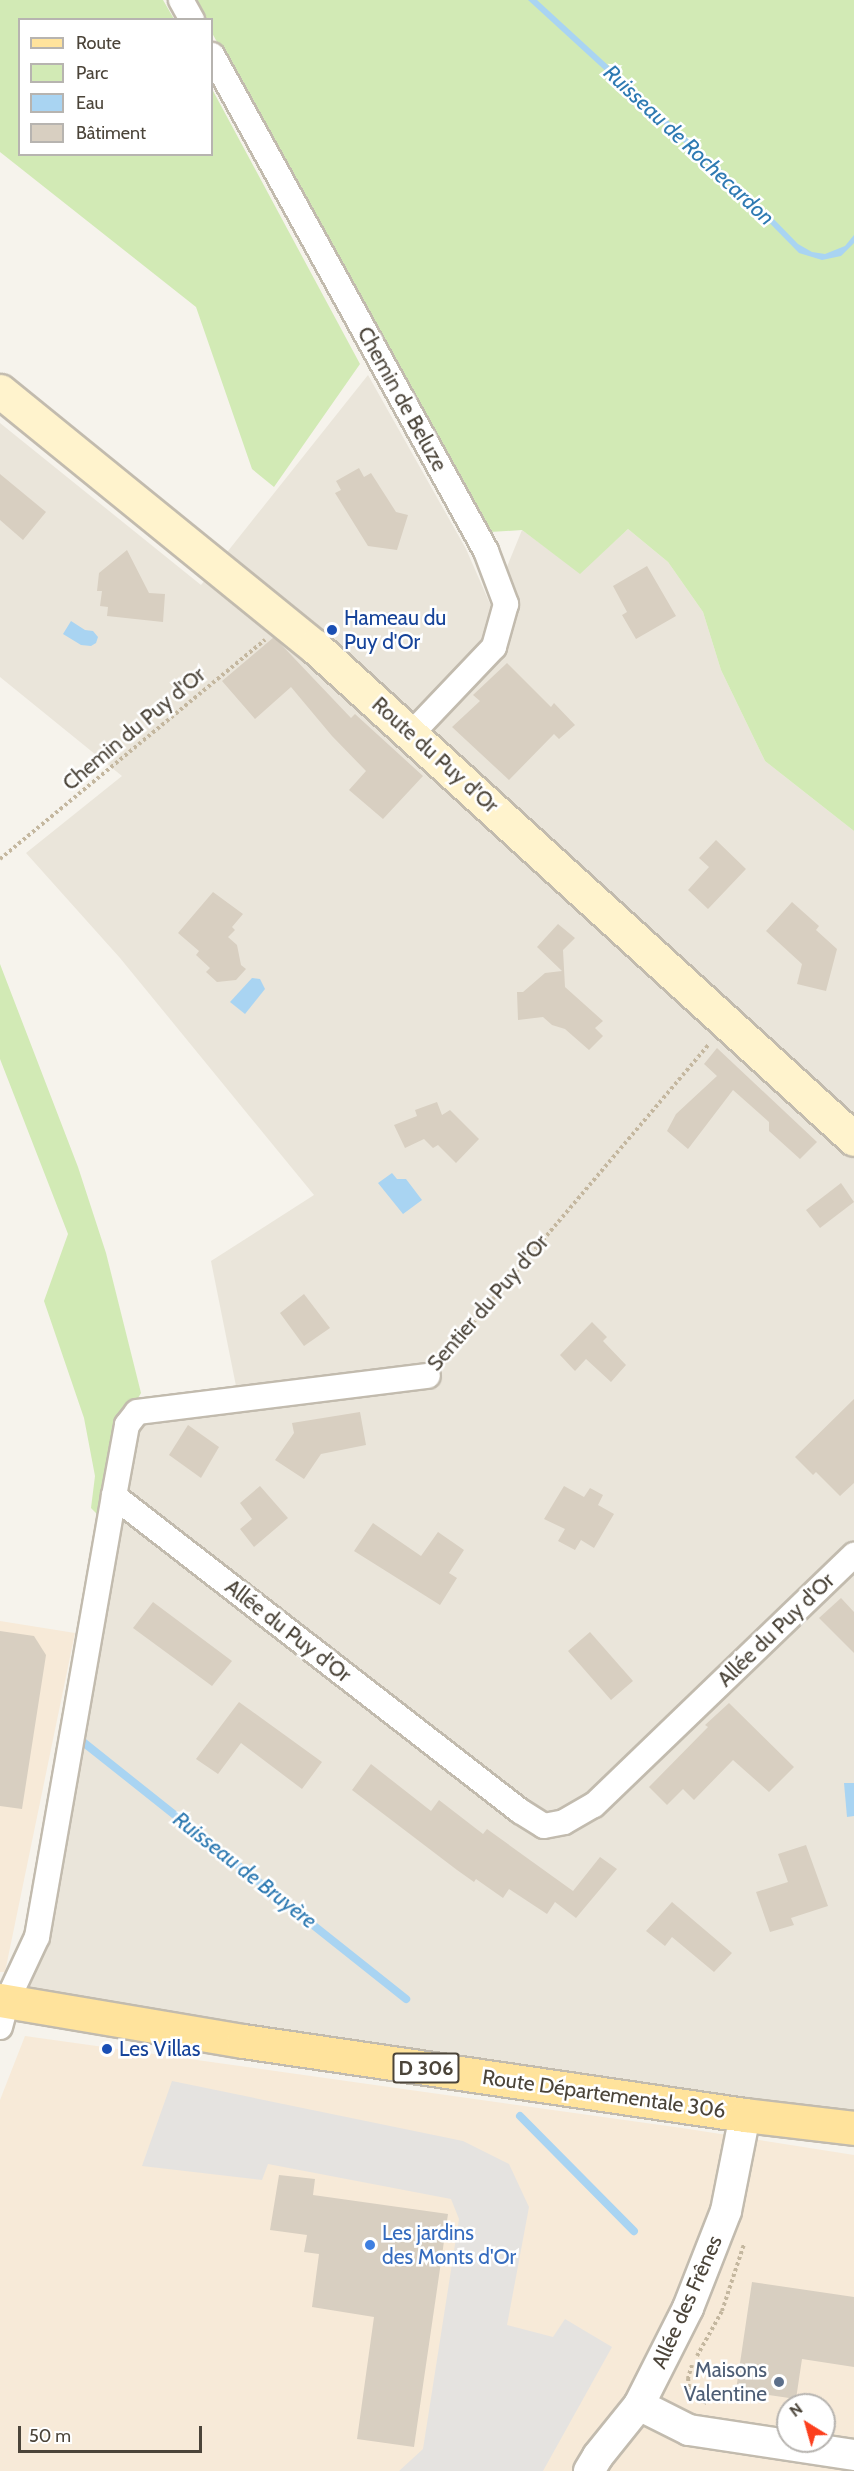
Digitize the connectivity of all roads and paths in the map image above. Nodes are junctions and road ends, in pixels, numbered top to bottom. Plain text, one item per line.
1 (181, 0) edge
2 (191, 18) edge
3 (213, 57) edge
4 (0, 391) edge
5 (286, 622) junction
6 (412, 733) junction
7 (0, 859) edge
8 (726, 1024) junction
9 (854, 1139) edge
10 (428, 1376) joint
11 (114, 1496) junction
12 (854, 1555) edge
13 (2, 2009) edge
14 (745, 2115) junction
15 (854, 2128) edge
16 (746, 2238) dead end
17 (639, 2405) junction
18 (717, 2406) dead end
19 (854, 2455) edge
20 (589, 2471) edge

1 - 2 street
3 - 6 street, Chemin de Beluze
4 - 5 main road, Route du Puy d'Or
5 - 6 main road, Route du Puy d'Or
5 - 7 path, Chemin du Puy d'Or
6 - 8 main road, Route du Puy d'Or
8 - 9 main road, Route du Puy d'Or
8 - 10 path, Sentier du Puy d'Or
10 - 11 street, Sentier du Puy d'Or
11 - 12 street, Allée du Puy d'Or
11 - 13 street
13 - 14 main road, Route Départementale 306 / D 306
14 - 15 main road, Route Départementale 306 / D 306
14 - 17 street, Allée des Frênes
16 - 18 path
17 - 19 street
17 - 20 street, Allée des Frênes

